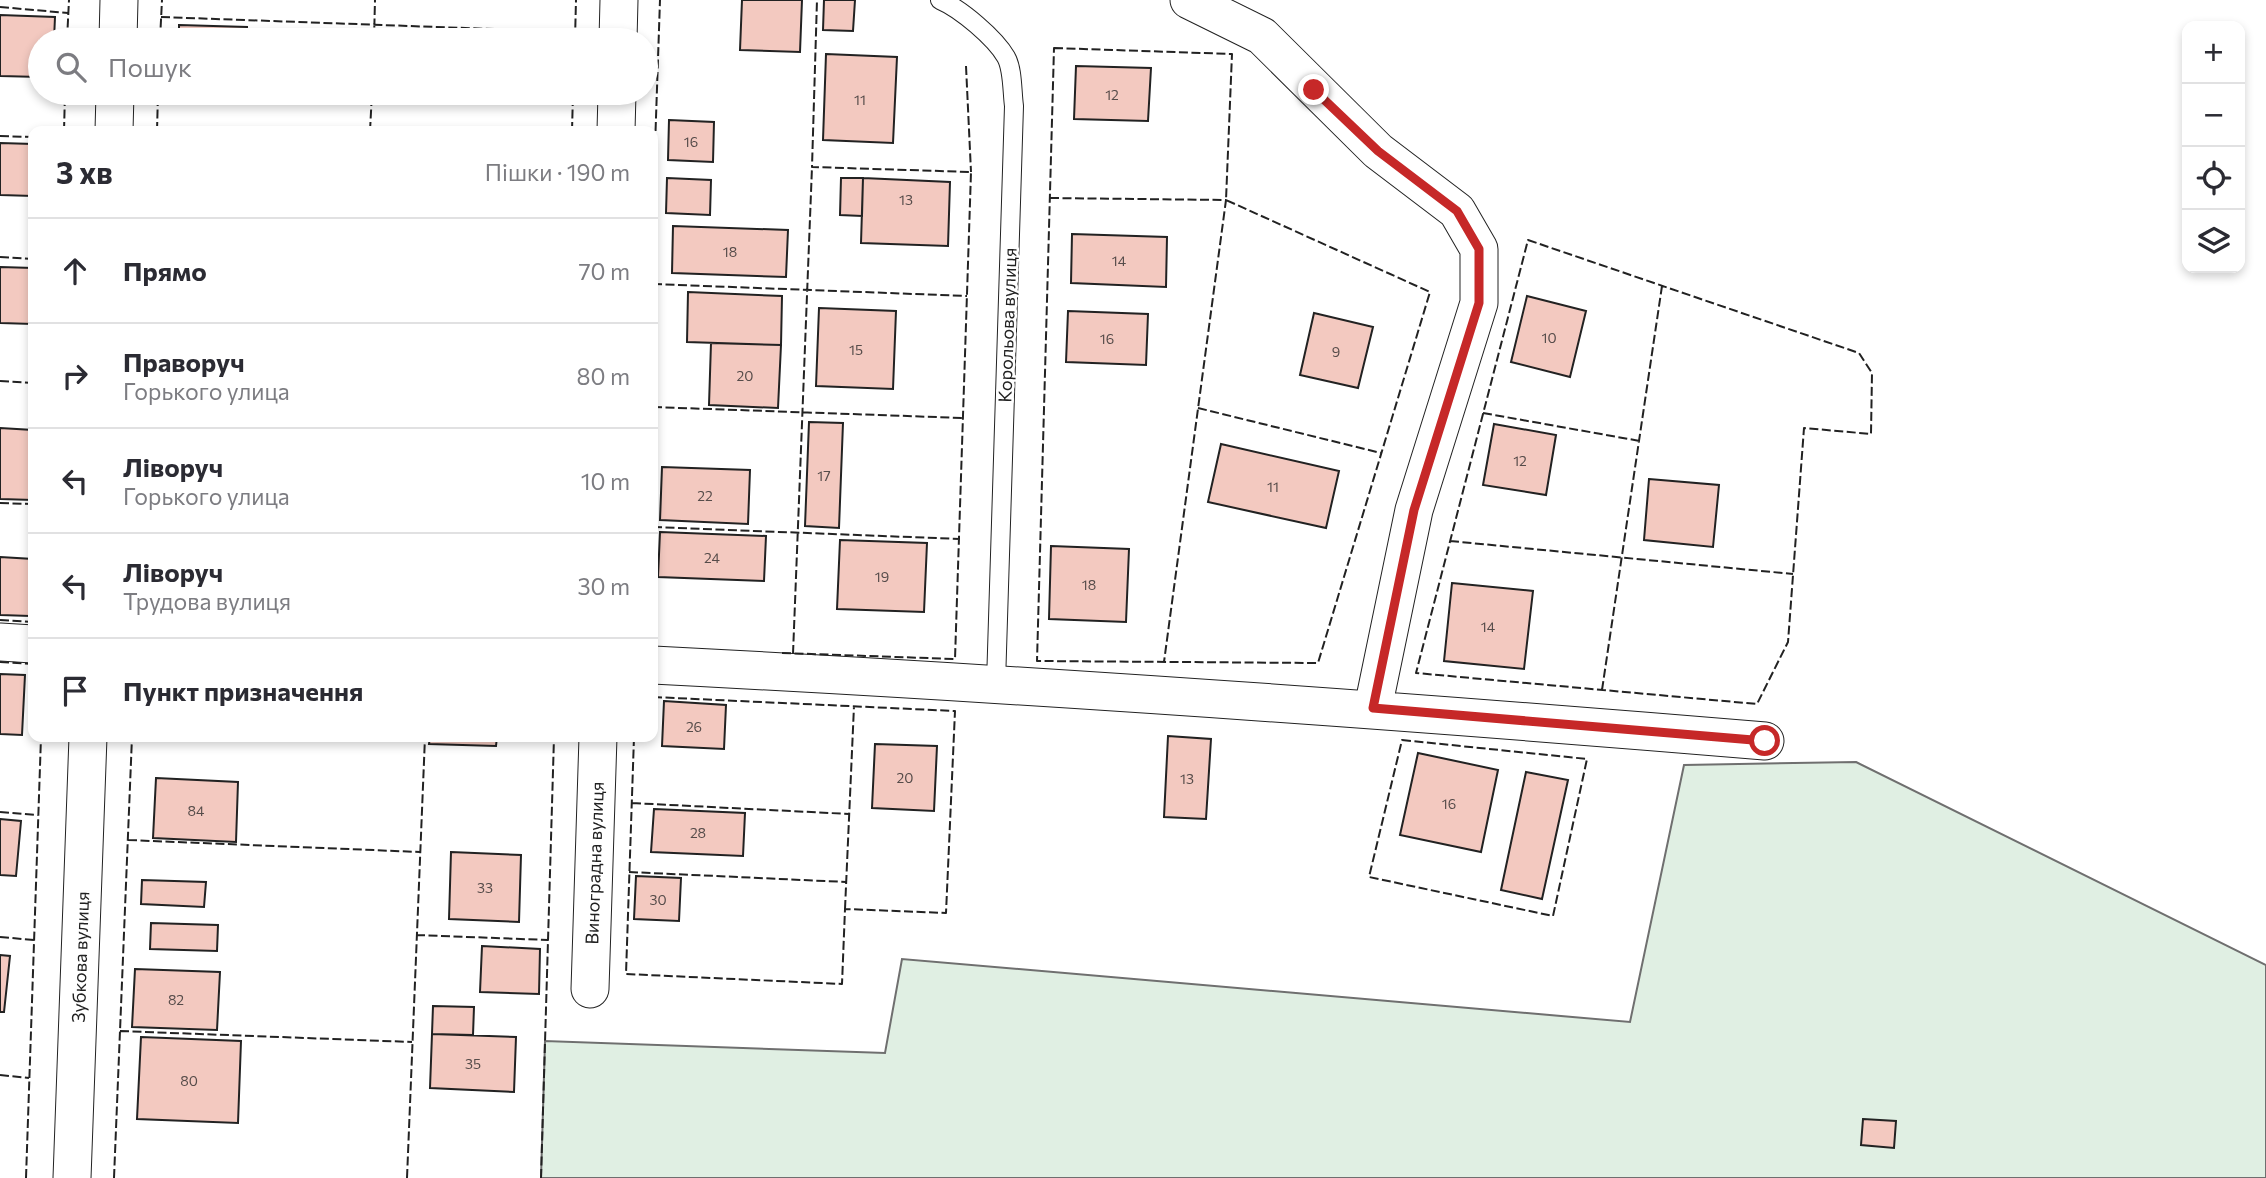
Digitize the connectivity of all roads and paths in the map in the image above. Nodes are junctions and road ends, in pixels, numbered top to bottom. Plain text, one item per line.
1 (119, 0) edge
2 (620, 0) edge
3 (940, 0) edge
4 (1189, 0) edge
5 (118, 28) edge
6 (619, 28) edge
7 (115, 105) edge
8 (616, 105) edge
9 (114, 126) edge
10 (615, 126) edge
11 (0, 642) edge
12 (28, 644) edge
13 (658, 665) edge
14 (996, 683) junction
15 (1373, 708) junction
16 (1765, 741) dead end
17 (88, 742) edge
18 (598, 742) edge
19 (590, 989) dead end
20 (72, 1178) edge

1 - 5 street
2 - 6 street
3 - 14 lane, Корольова вулиця
4 - 15 street
7 - 9 street
8 - 10 street
11 - 12 street
13 - 14 street
14 - 15 street
15 - 16 street
17 - 20 street, Зубкова вулиця
18 - 19 street, Виноградна вулиця

